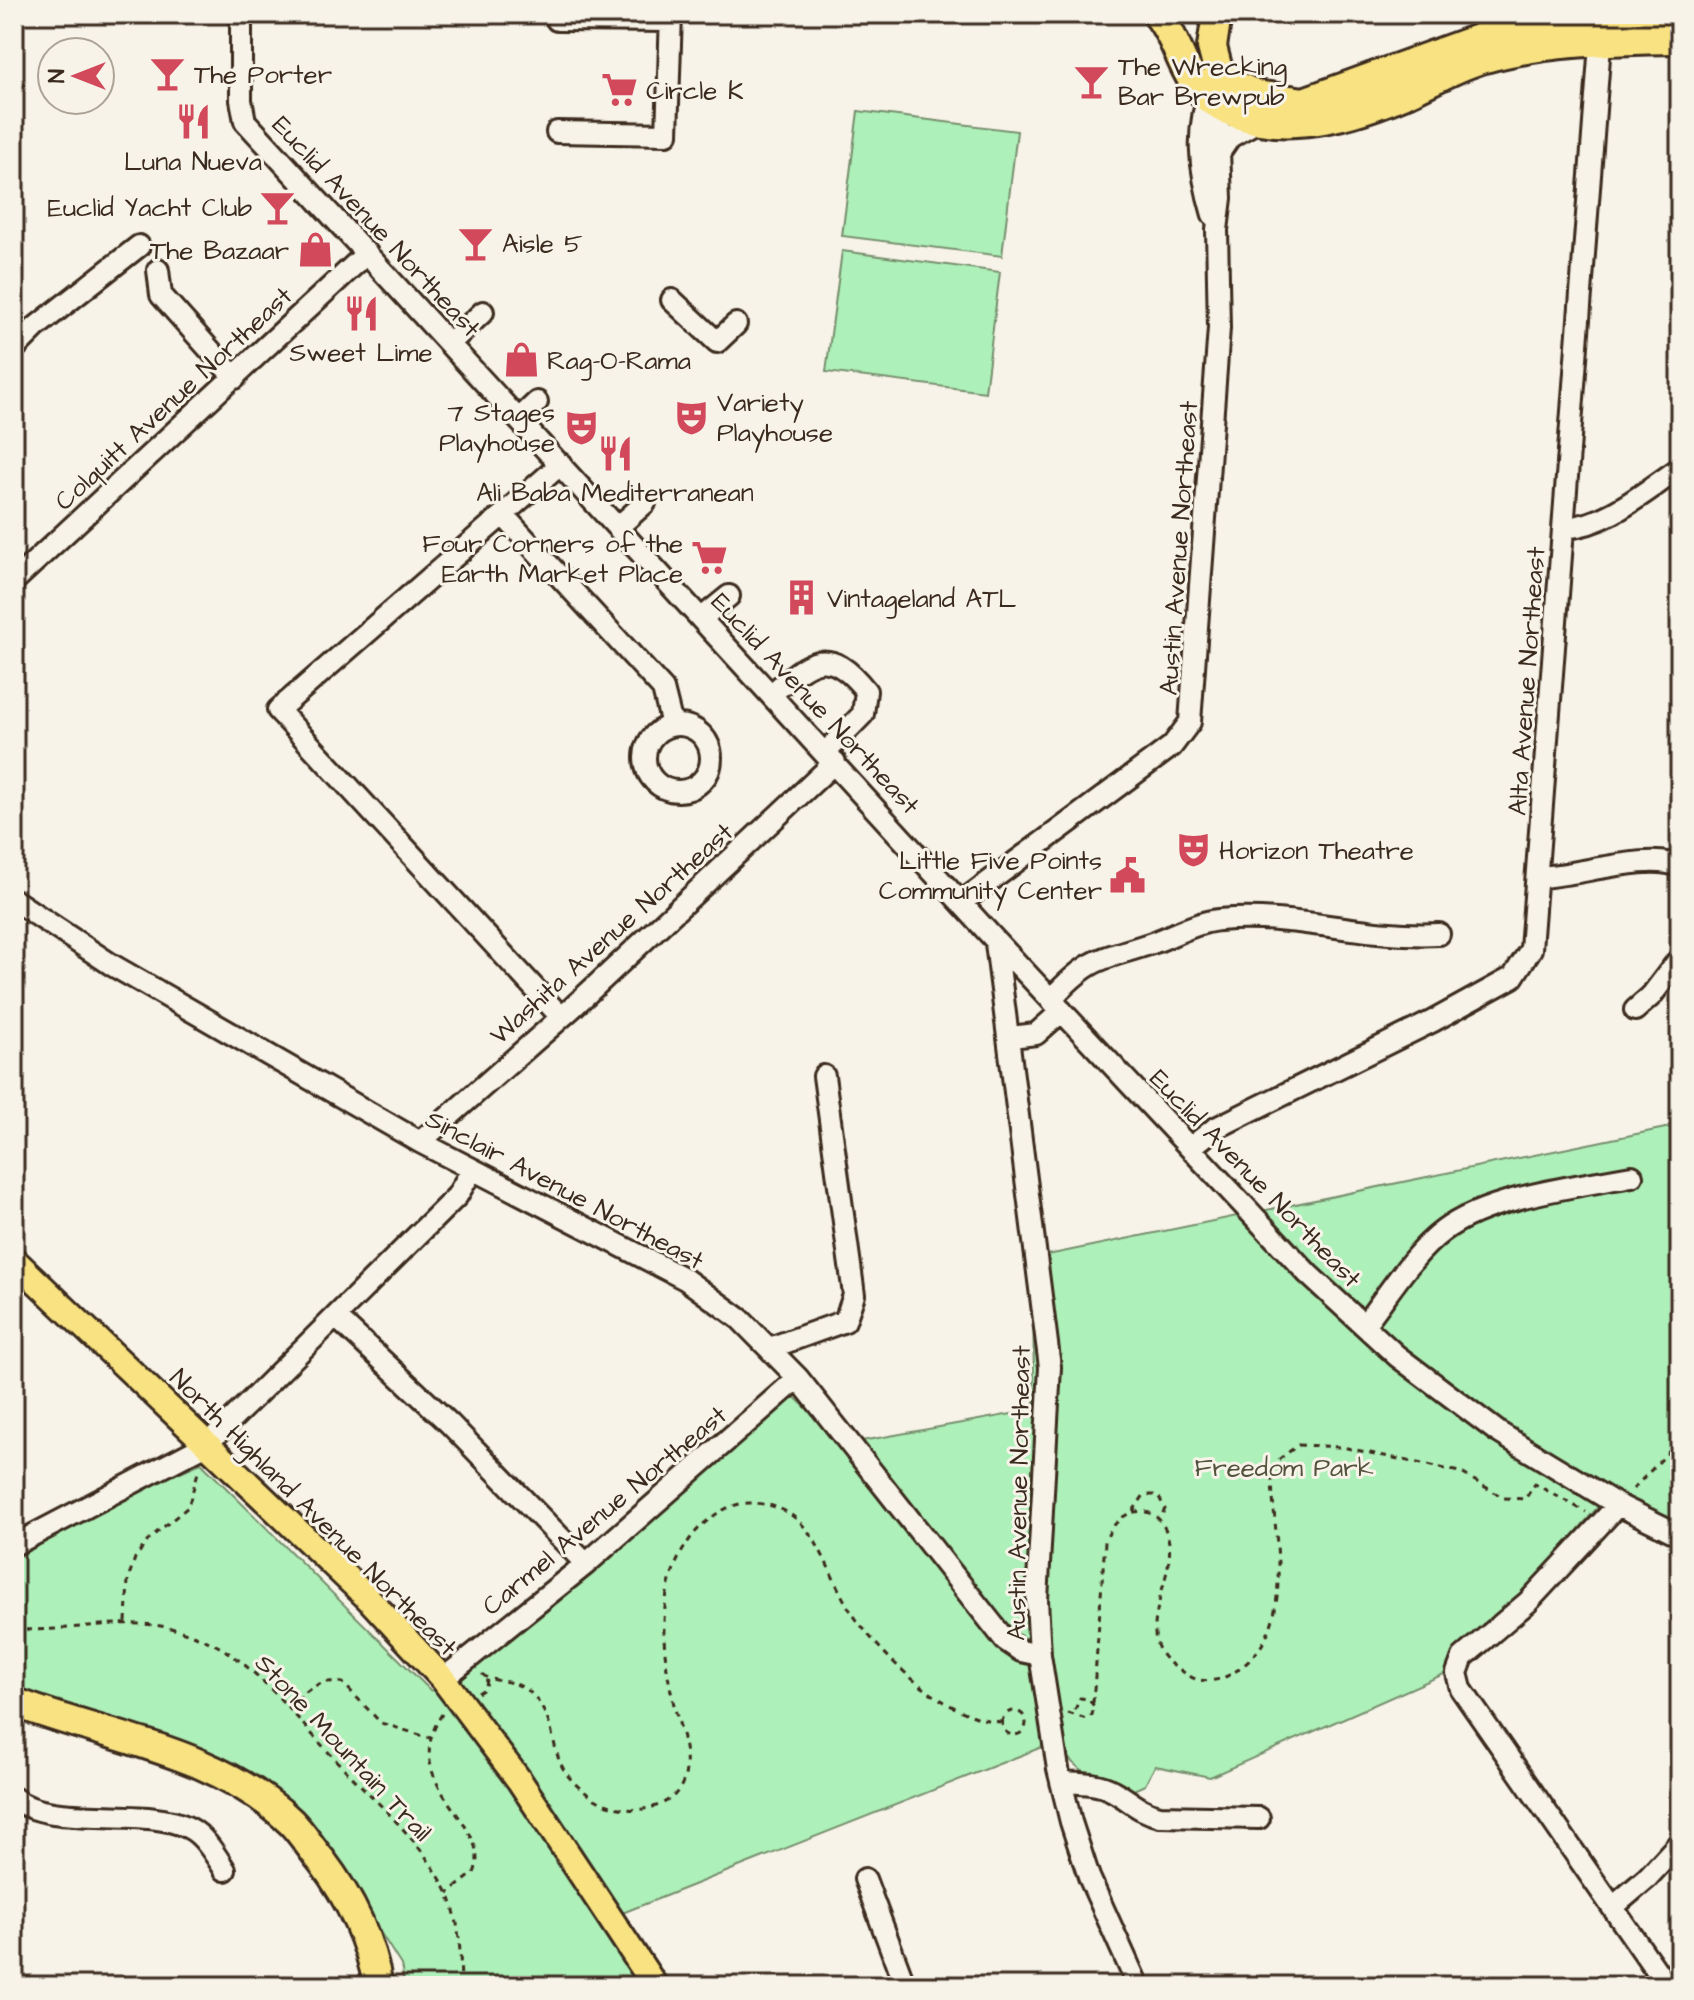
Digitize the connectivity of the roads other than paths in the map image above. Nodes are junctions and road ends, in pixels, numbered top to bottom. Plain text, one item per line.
1 (241, 14) edge
2 (557, 14) edge
3 (1157, 14) edge
4 (1217, 14) edge
5 (671, 17) edge
6 (1680, 17) edge
7 (1601, 30) junction
8 (1680, 39) edge
9 (1223, 74) junction
10 (1212, 101) junction
11 (1258, 121) junction
12 (557, 132) dead end
13 (1219, 153) junction
14 (1217, 230) junction
15 (139, 246) dead end
16 (367, 253) junction
17 (158, 270) dead end
18 (672, 300) dead end
19 (483, 312) dead end
20 (736, 324) dead end
21 (450, 343) junction
22 (14, 349) edge
23 (235, 378) junction
24 (537, 402) dead end
25 (519, 419) junction
26 (561, 464) junction
27 (1680, 468) edge
28 (645, 503) dead end
29 (504, 516) junction
30 (618, 527) junction
31 (1564, 528) junction
32 (14, 581) edge
33 (729, 596) dead end
34 (702, 618) junction
35 (772, 694) junction
36 (672, 725) dead end
37 (831, 757) junction
38 (1680, 867) edge
39 (1537, 877) junction
40 (14, 900) edge
41 (963, 901) junction
42 (1439, 934) dead end
43 (996, 941) junction
44 (1680, 958) edge
45 (1056, 1005) junction
46 (1635, 1010) dead end
47 (561, 1017) junction
48 (1011, 1037) junction
49 (824, 1076) dead end
50 (420, 1142) junction
51 (1190, 1148) junction
52 (472, 1170) junction
53 (1632, 1176) dead end
54 (14, 1260) edge
55 (336, 1317) junction
56 (1364, 1325) junction
57 (770, 1348) junction
58 (798, 1378) junction
59 (207, 1444) junction
60 (1618, 1505) junction
61 (1680, 1535) edge
62 (14, 1545) edge
63 (586, 1564) junction
64 (1040, 1655) junction
65 (443, 1679) junction
66 (14, 1702) edge
67 (1061, 1782) junction
68 (14, 1798) edge
69 (1259, 1818) dead end
70 (1680, 1842) edge
71 (225, 1870) dead end
72 (865, 1879) dead end
73 (1613, 1907) junction
74 (357, 1915) junction
75 (378, 1986) edge
76 (393, 1986) edge
77 (655, 1986) edge
78 (905, 1986) edge
79 (1138, 1986) edge
80 (1667, 1986) edge

1 - 16 street, Euclid Avenue Northeast
2 - 5 street
3 - 10 highway
4 - 9 highway
5 - 12 street
6 - 7 highway
7 - 8 highway
7 - 9 highway
7 - 11 highway
7 - 31 street, Alta Avenue Northeast
9 - 10 street, Austin Avenue Northeast
10 - 11 highway
10 - 13 street, Austin Avenue Northeast
10 - 14 street, Austin Avenue Northeast
11 - 13 street
13 - 14 street, Austin Avenue Northeast
14 - 41 street, Austin Avenue Northeast
15 - 22 street
16 - 21 street, Euclid Avenue Northeast
16 - 23 street, Colquitt Avenue Northeast
17 - 23 street
18 - 20 street
19 - 21 street
21 - 25 street, Euclid Avenue Northeast
23 - 32 street, Colquitt Avenue Northeast
24 - 25 street
25 - 26 street, Euclid Avenue Northeast
26 - 29 street
26 - 30 street, Euclid Avenue Northeast
27 - 31 street
28 - 30 street
29 - 36 street
29 - 47 street
30 - 34 street, Euclid Avenue Northeast
31 - 39 street, Alta Avenue Northeast
33 - 34 street
34 - 35 street, Euclid Avenue Northeast
35 - 37 street, Euclid Avenue Northeast
35 - 37 street, Washita Avenue Northeast
37 - 41 street, Euclid Avenue Northeast
37 - 47 street, Washita Avenue Northeast
38 - 39 street
39 - 51 street, Alta Avenue Northeast
40 - 50 street, Sinclair Avenue Northeast
41 - 43 street, Euclid Avenue Northeast
42 - 45 street
43 - 45 street, Euclid Avenue Northeast
43 - 48 street, Austin Avenue Northeast
44 - 46 street
45 - 48 street
45 - 51 street, Euclid Avenue Northeast
47 - 50 street, Washita Avenue Northeast
48 - 64 street, Austin Avenue Northeast
49 - 57 street
50 - 52 street, Sinclair Avenue Northeast
51 - 56 street, Euclid Avenue Northeast
52 - 55 street
52 - 57 street, Sinclair Avenue Northeast
53 - 56 street
54 - 59 main road, North Highland Avenue Northeast
55 - 59 street
55 - 63 street
56 - 60 street, Euclid Avenue Northeast
57 - 58 street, Sinclair Avenue Northeast
58 - 63 street, Carmel Avenue Northeast
58 - 64 street, Sinclair Avenue Northeast
59 - 62 street
59 - 65 main road, North Highland Avenue Northeast
60 - 61 street, Euclid Avenue Northeast
60 - 73 street
63 - 65 street, Carmel Avenue Northeast
64 - 67 street, Austin Avenue Northeast
65 - 77 main road, North Highland Avenue Northeast
66 - 74 highway
67 - 69 street
67 - 79 street, Austin Avenue Northeast
68 - 71 street
70 - 73 street
72 - 78 street
73 - 80 street
74 - 75 highway
74 - 76 highway

